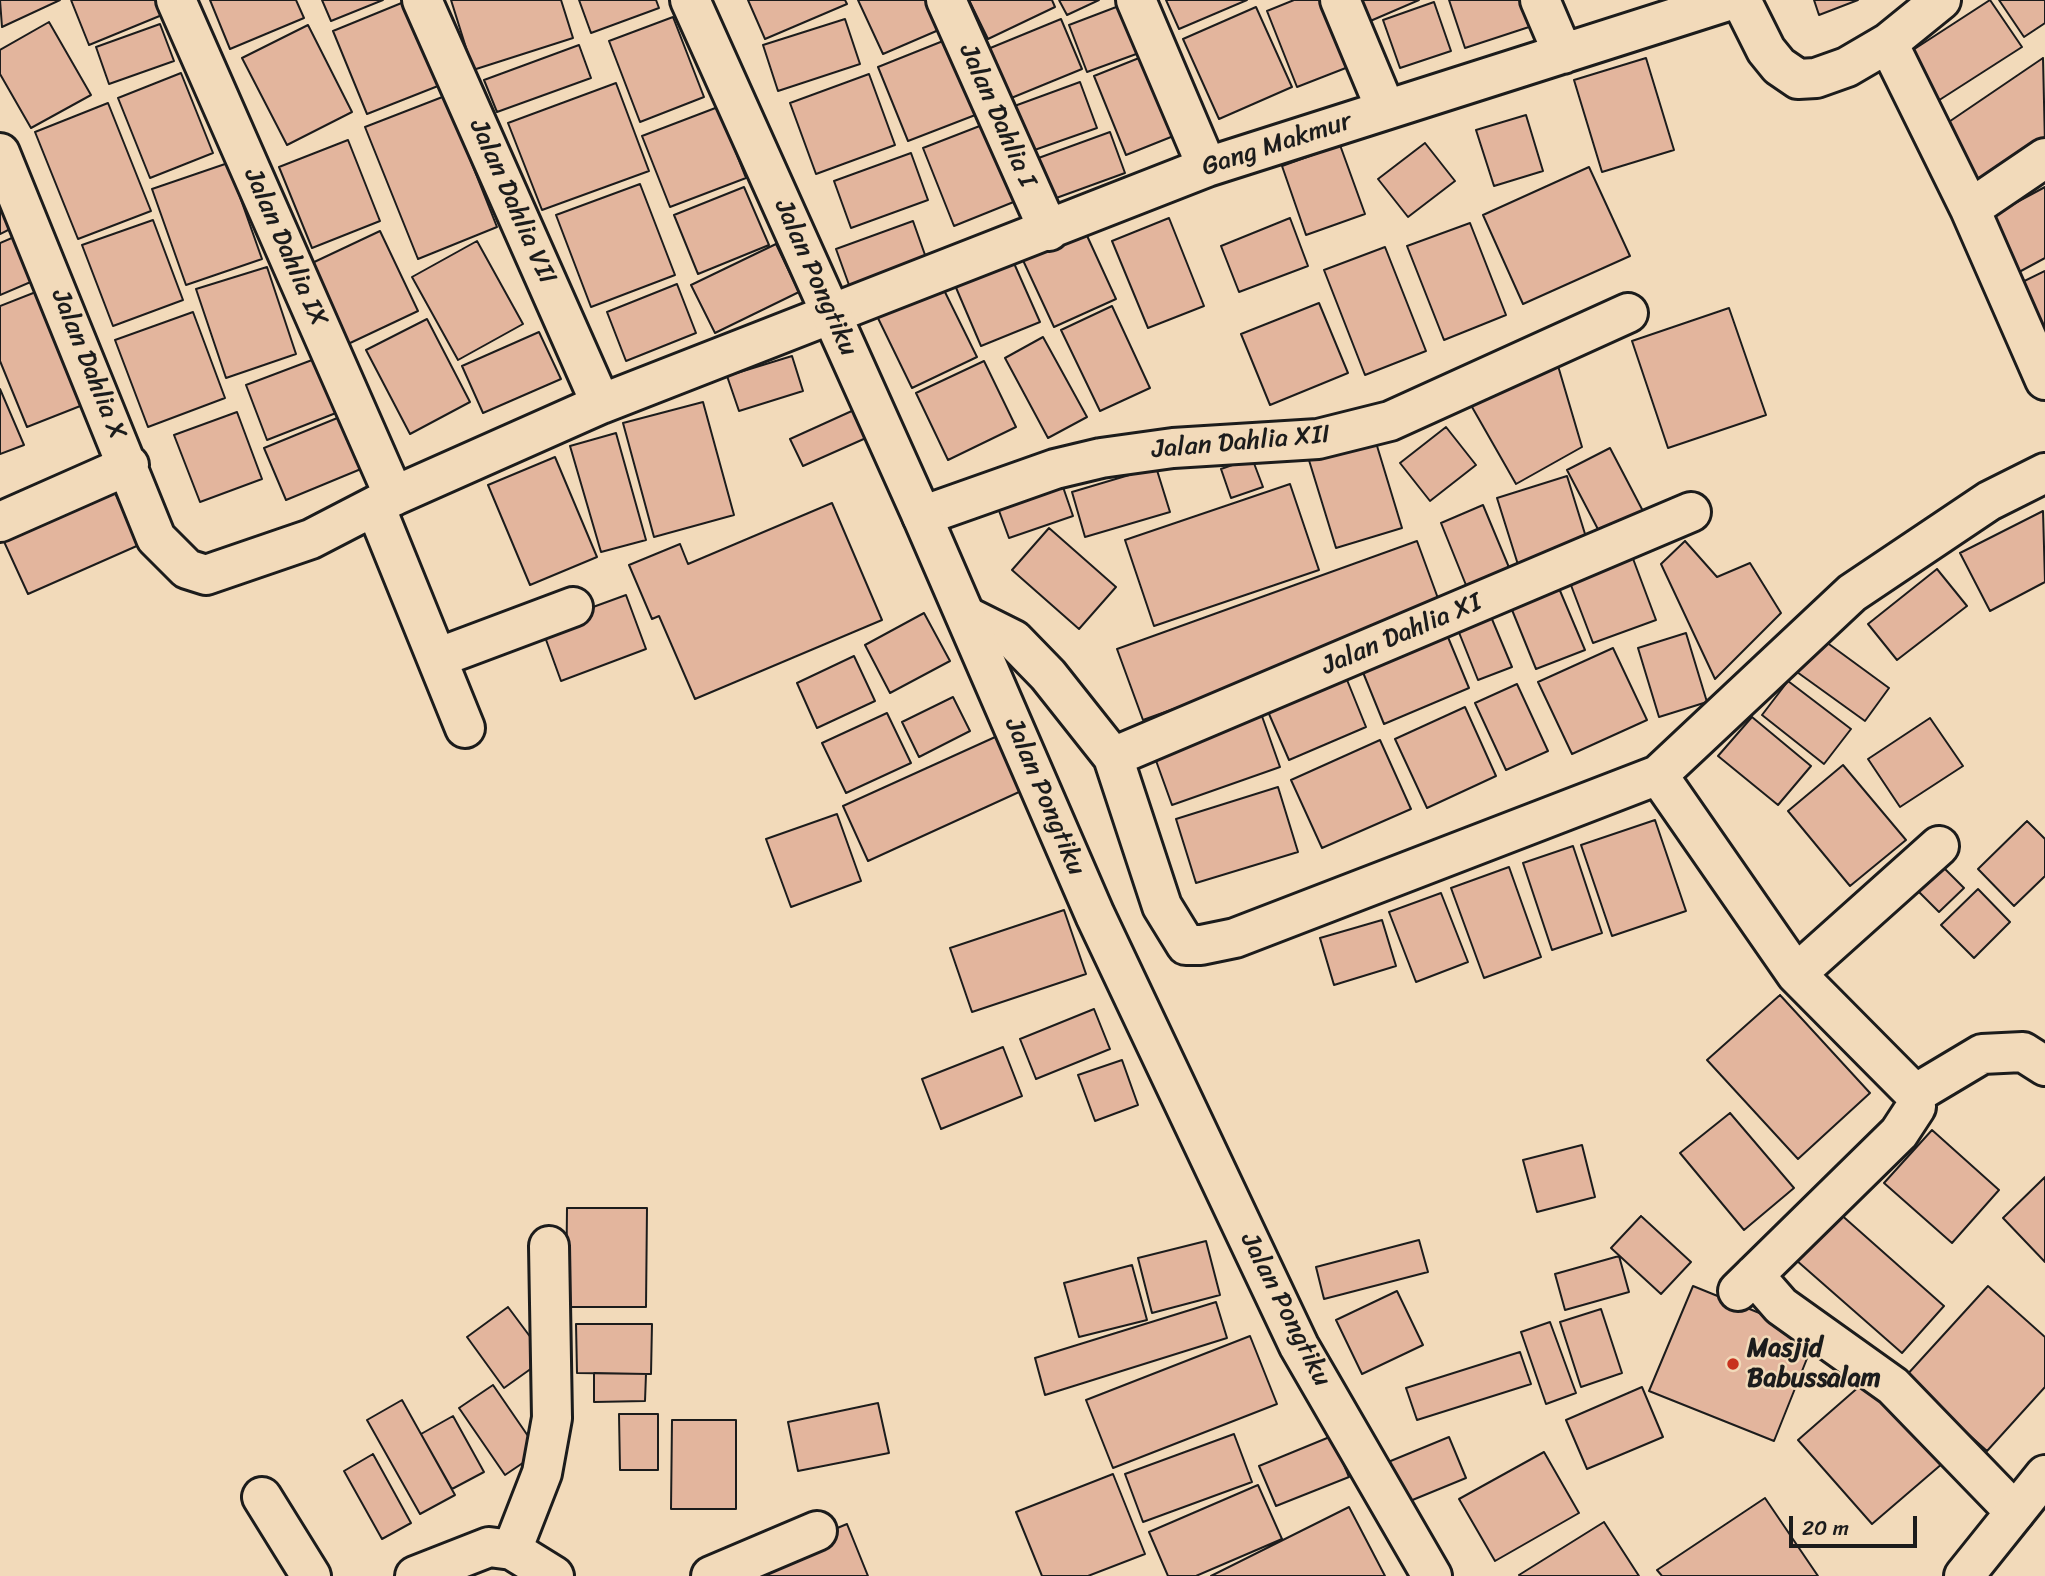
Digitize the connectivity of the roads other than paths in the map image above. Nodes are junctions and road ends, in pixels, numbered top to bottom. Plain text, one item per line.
1 (176, 0) edge
2 (422, 0) edge
3 (690, 0) edge
4 (946, 0) edge
5 (1136, 0) edge
6 (1340, 0) edge
7 (1540, 0) edge
8 (1731, 0) edge
9 (1741, 0) edge
10 (1941, 0) edge
11 (1888, 43) junction
12 (1563, 54) junction
13 (1386, 110) junction
14 (0, 153) edge
15 (2045, 158) edge
16 (1207, 167) junction
17 (1970, 209) junction
18 (1049, 231) junction
19 (1628, 313) dead end
20 (831, 314) junction
21 (2045, 380) edge
22 (601, 404) junction
23 (129, 465) junction
24 (2045, 473) edge
25 (385, 501) junction
26 (1691, 512) dead end
27 (922, 516) junction
28 (0, 522) edge
29 (187, 569) joint
30 (573, 607) dead end
31 (966, 616) junction
32 (437, 658) junction
33 (465, 728) dead end
34 (1113, 757) junction
35 (1658, 775) junction
36 (1939, 846) dead end
37 (1796, 974) junction
38 (2045, 1066) edge
39 (1915, 1094) junction
40 (549, 1246) dead end
41 (2045, 1475) edge
42 (262, 1497) dead end
43 (2015, 1512) junction
44 (817, 1531) dead end
45 (512, 1550) junction
46 (311, 1576) edge
47 (415, 1576) edge
48 (554, 1576) edge
49 (711, 1576) edge
50 (1432, 1576) edge
51 (1964, 1576) edge

1 - 25 street, Jalan Dahlia IX
2 - 22 street, Jalan Dahlia VII
3 - 20 street, Jalan Pongtiku
4 - 18 street, Jalan Dahlia I
5 - 16 street
6 - 13 street
7 - 12 street
8 - 12 street, Gang Makmur
9 - 11 street
10 - 11 street
11 - 17 street
12 - 13 street, Gang Makmur
13 - 16 street, Gang Makmur
14 - 23 street, Jalan Dahlia X
15 - 17 street
16 - 18 street, Gang Makmur
17 - 21 street
18 - 20 street, Gang Makmur
19 - 27 street, Jalan Dahlia XII
20 - 22 street, Gang Makmur
20 - 27 street, Jalan Pongtiku
22 - 25 street, Gang Makmur
23 - 28 street
23 - 29 street, Jalan Dahlia X
24 - 35 street
25 - 29 street, Gang Makmur
25 - 32 street, Jalan Dahlia IX
26 - 34 street, Jalan Dahlia XI
27 - 31 street, Jalan Pongtiku
30 - 32 street
31 - 34 street
31 - 50 street, Jalan Pongtiku
32 - 33 street, Jalan Dahlia IX
34 - 35 street
35 - 37 street
36 - 37 street
37 - 39 street
38 - 39 street
39 - 43 street
40 - 45 street
41 - 43 street
42 - 46 street
43 - 51 street
44 - 49 street
45 - 47 street
45 - 48 street

